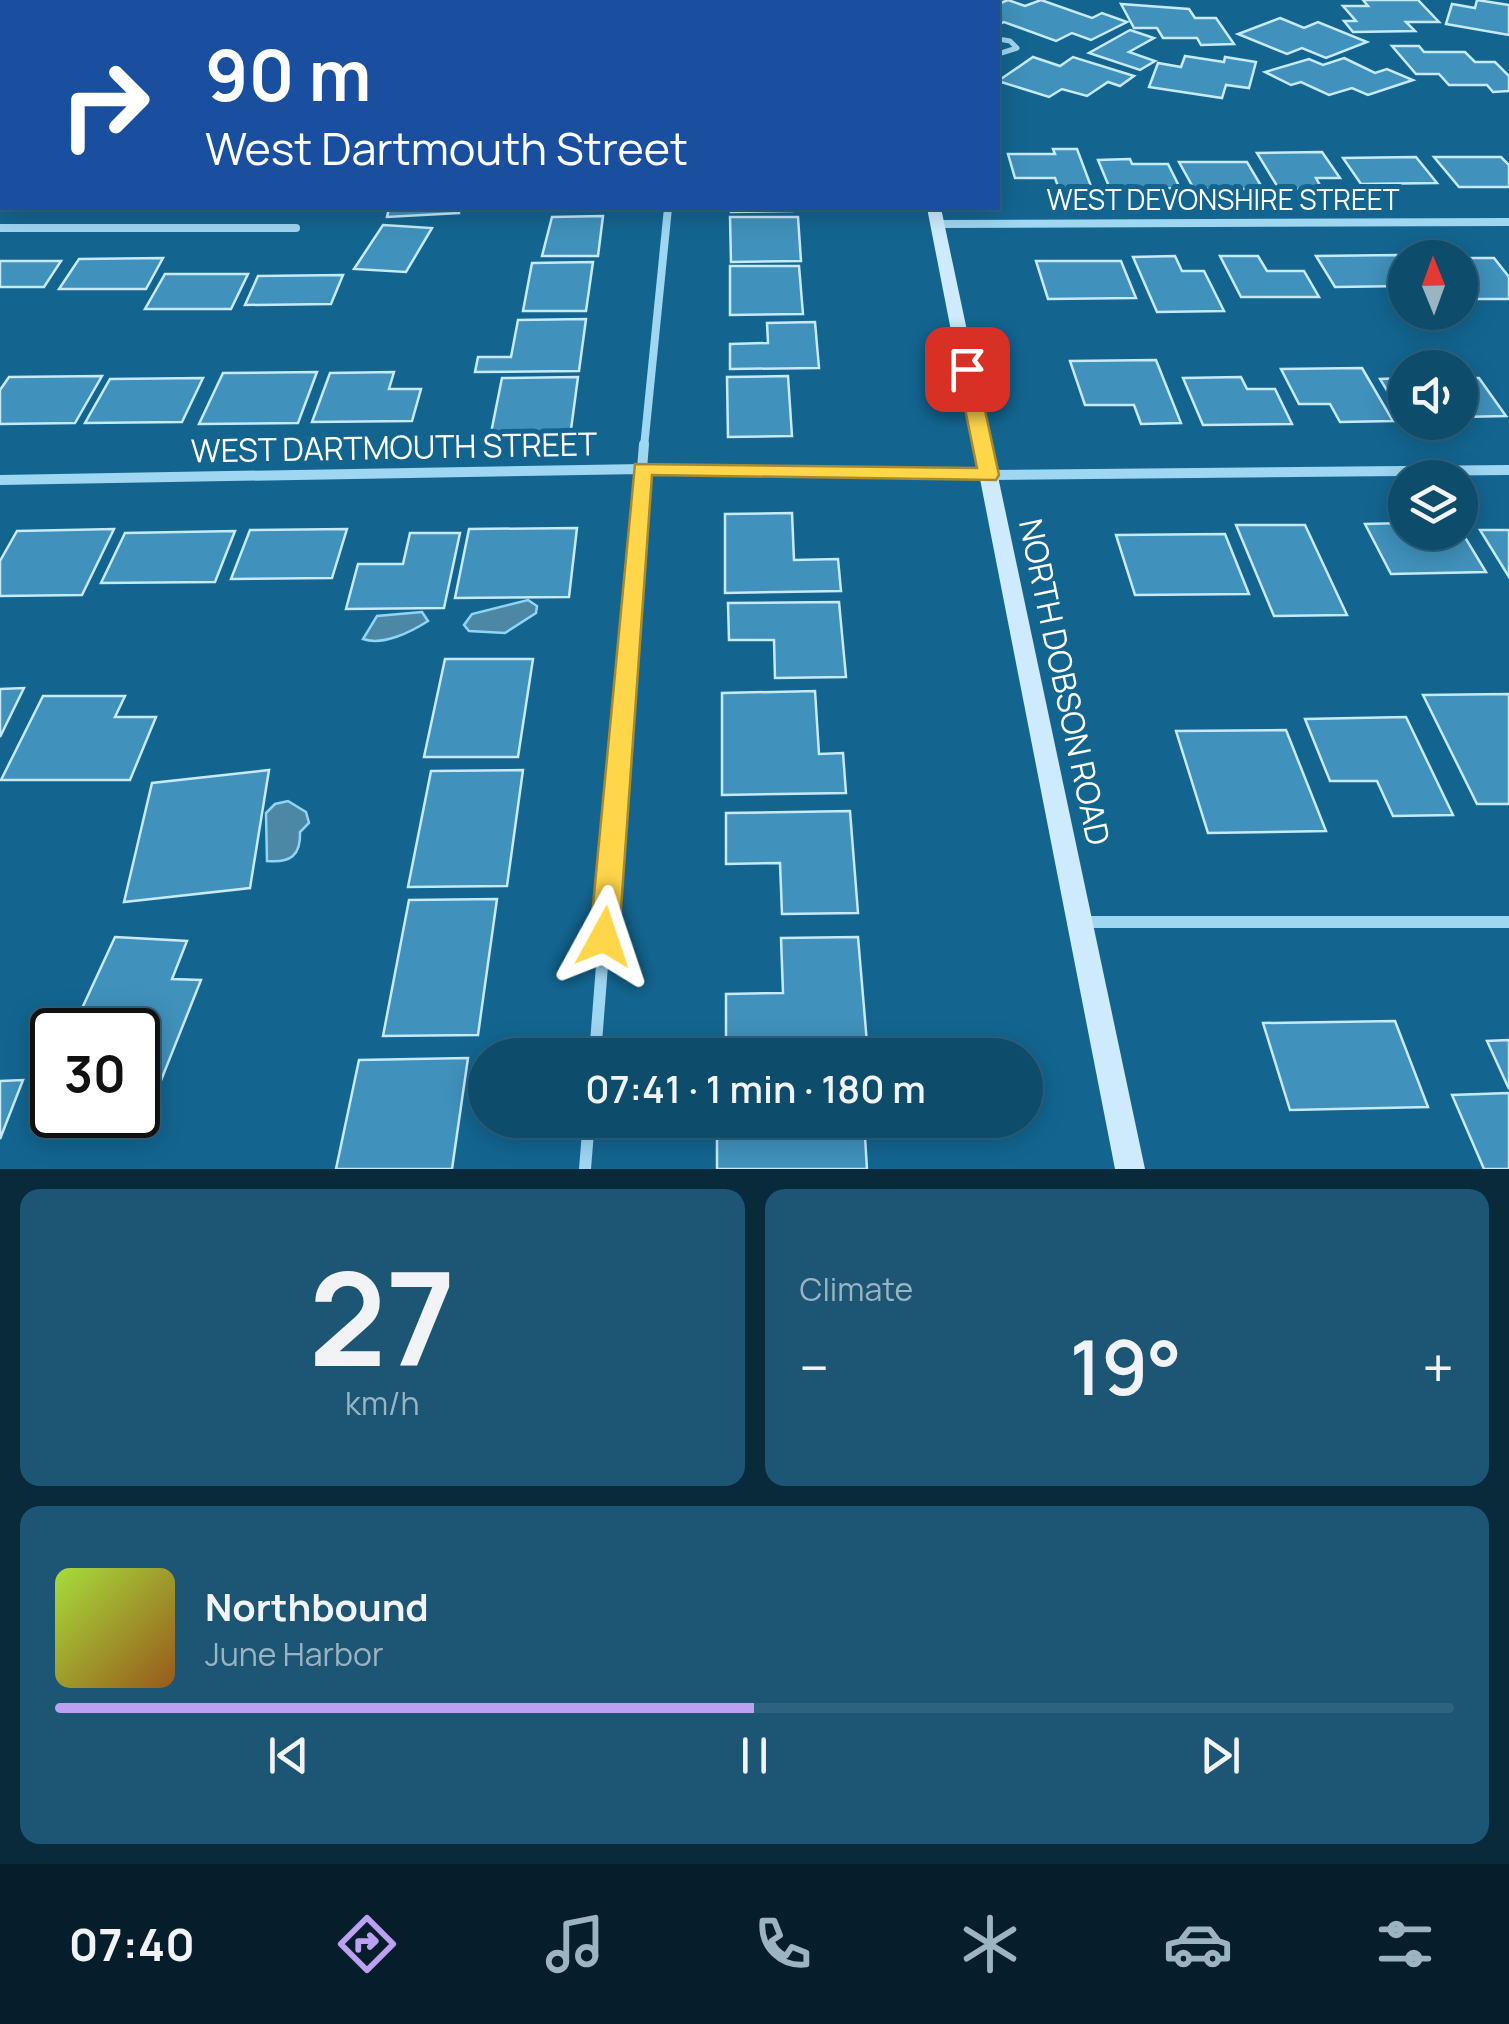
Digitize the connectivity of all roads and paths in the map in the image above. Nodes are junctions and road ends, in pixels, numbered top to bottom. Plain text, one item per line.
1 (1000, 39) edge
2 (1000, 53) edge
3 (668, 210) edge
4 (936, 216) edge
5 (1509, 222) edge
6 (0, 228) edge
7 (296, 228) dead end
8 (642, 468) junction
9 (1509, 470) edge
10 (989, 475) junction
11 (0, 480) edge
12 (1080, 922) junction
13 (1509, 922) edge
14 (595, 1038) edge
15 (588, 1138) edge
16 (585, 1169) edge
17 (1130, 1169) edge

1 - 2 lane
3 - 8 street
4 - 5 street, WEST DEVONSHIRE STREET
4 - 10 main road, NORTH DOBSON ROAD
6 - 7 street
8 - 10 street, WEST DARTMOUTH STREET
8 - 11 street, WEST DARTMOUTH STREET
8 - 14 street
9 - 10 street, WEST DARTMOUTH STREET
10 - 12 main road, NORTH DOBSON ROAD
12 - 13 street
12 - 17 main road, NORTH DOBSON ROAD
15 - 16 street

